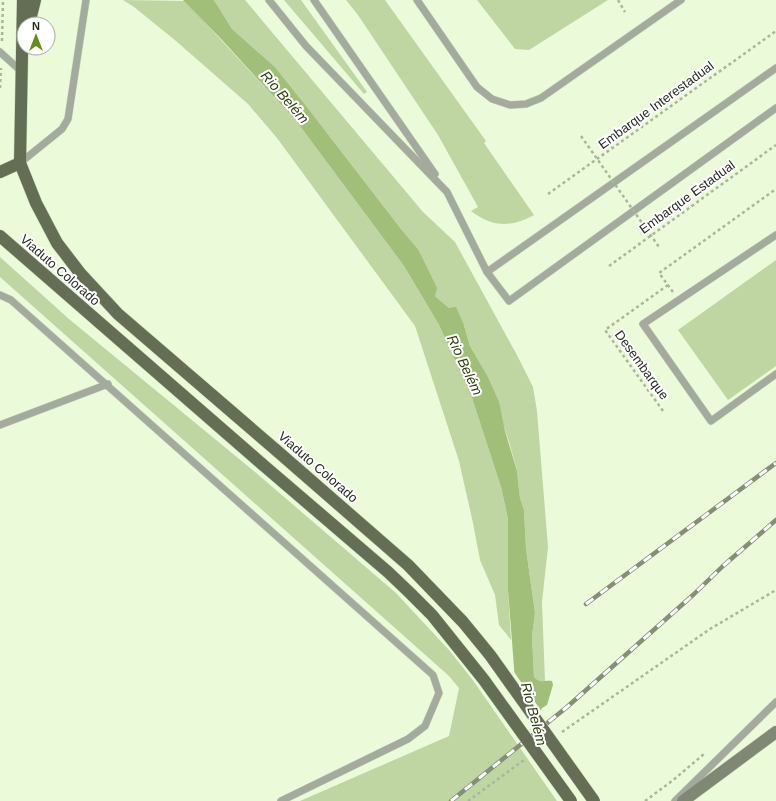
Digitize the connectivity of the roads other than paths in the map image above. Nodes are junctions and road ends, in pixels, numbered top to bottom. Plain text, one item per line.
1 (23, 0) edge
2 (35, 0) edge
3 (86, 0) edge
4 (269, 0) edge
5 (314, 0) edge
6 (417, 0) edge
7 (682, 0) edge
8 (23, 16) edge
9 (31, 16) edge
10 (0, 52) edge
11 (23, 56) edge
12 (776, 68) edge
13 (22, 72) junction
14 (776, 108) edge
15 (20, 163) junction
16 (0, 172) edge
17 (447, 192) junction
18 (776, 235) edge
19 (0, 236) edge
20 (487, 272) junction
21 (0, 295) edge
22 (776, 374) edge
23 (108, 384) junction
24 (0, 425) edge
25 (776, 702) edge
26 (776, 732) edge
27 (281, 801) edge
28 (571, 801) edge
29 (594, 801) edge
30 (675, 801) edge
31 (683, 801) edge

1 - 8 main road
2 - 9 main road
3 - 15 lane
4 - 17 lane
5 - 17 lane
6 - 7 lane
10 - 13 lane
11 - 13 main road
12 - 20 lane
13 - 15 main road
14 - 20 lane
15 - 16 main road
15 - 29 main road, Viaduto Colorado, bridge
17 - 20 lane
18 - 22 lane
19 - 28 main road, Viaduto Colorado, bridge
21 - 23 lane
23 - 24 lane
23 - 27 lane
25 - 30 lane
26 - 31 main road

